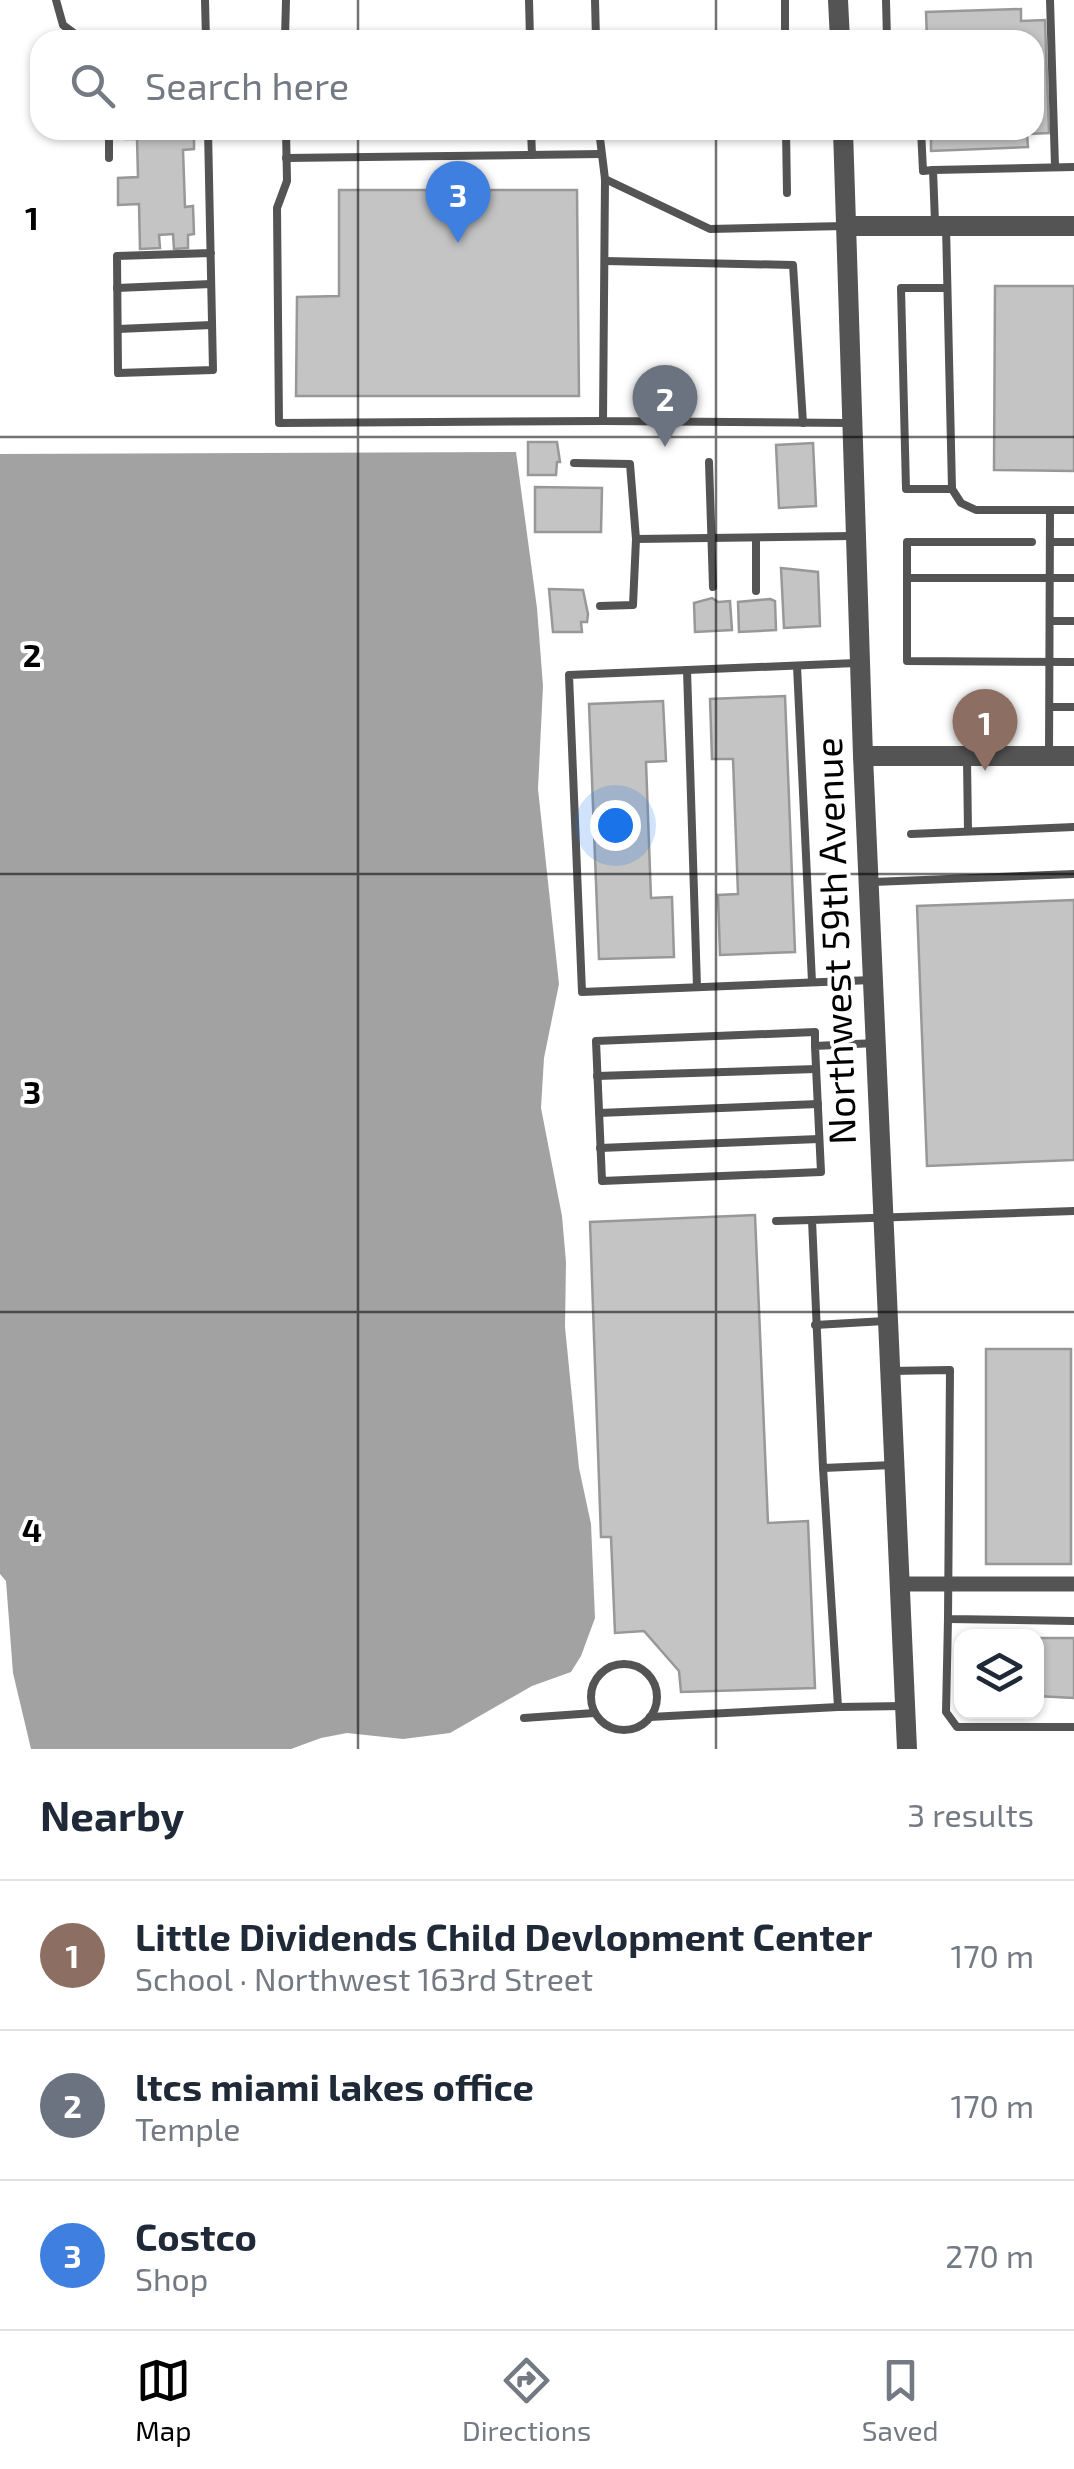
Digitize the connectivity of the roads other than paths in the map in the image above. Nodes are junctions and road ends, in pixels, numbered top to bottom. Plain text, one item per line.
1 (56, 0) edge
2 (204, 0) edge
3 (286, 0) edge
4 (530, 0) edge
5 (596, 0) edge
6 (785, 0) edge
7 (838, 0) edge
8 (886, 0) edge
9 (1050, 0) edge
10 (69, 30) edge
11 (206, 30) edge
12 (286, 30) edge
13 (530, 30) edge
14 (596, 30) edge
15 (785, 30) edge
16 (840, 30) edge
17 (887, 30) edge
18 (109, 140) edge
19 (208, 140) edge
20 (286, 140) edge
21 (532, 140) edge
22 (600, 140) edge
23 (786, 140) edge
24 (843, 140) edge
25 (921, 140) edge
26 (602, 154) junction
27 (532, 155) junction
28 (110, 158) dead end
29 (286, 158) junction
30 (1055, 166) junction
31 (1074, 167) edge
32 (933, 170) junction
33 (606, 179) junction
34 (788, 193) dead end
35 (846, 226) junction
36 (941, 226) junction
37 (1074, 226) edge
38 (211, 253) junction
39 (605, 261) junction
40 (211, 284) junction
41 (117, 288) junction
42 (947, 288) junction
43 (212, 324) junction
44 (118, 329) junction
45 (603, 420) junction
46 (853, 423) junction
47 (803, 424) junction
48 (709, 462) dead end
49 (574, 463) dead end
50 (952, 490) junction
51 (1050, 510) junction
52 (1074, 510) edge
53 (856, 536) junction
54 (712, 538) junction
55 (756, 538) junction
56 (636, 539) junction
57 (1032, 542) dead end
58 (1050, 542) junction
59 (1074, 542) edge
60 (907, 578) junction
61 (1050, 578) junction
62 (1074, 578) edge
63 (713, 587) dead end
64 (756, 592) dead end
65 (600, 606) dead end
66 (1050, 620) junction
67 (1074, 620) edge
68 (1050, 662) junction
69 (1074, 662) edge
70 (860, 663) junction
71 (797, 666) junction
72 (687, 670) junction
73 (1050, 706) junction
74 (1074, 706) edge
75 (863, 756) junction
76 (968, 756) junction
77 (1050, 756) junction
78 (1074, 756) edge
79 (1074, 828) edge
80 (968, 831) junction
81 (911, 834) dead end
82 (1074, 874) edge
83 (868, 882) junction
84 (872, 980) junction
85 (812, 982) junction
86 (697, 987) junction
87 (875, 1043) junction
88 (815, 1046) junction
89 (816, 1069) junction
90 (597, 1076) junction
91 (818, 1104) junction
92 (599, 1113) junction
93 (819, 1139) junction
94 (600, 1148) junction
95 (1074, 1211) edge
96 (882, 1216) junction
97 (812, 1220) junction
98 (776, 1221) dead end
99 (887, 1321) junction
100 (815, 1325) junction
101 (889, 1371) junction
102 (893, 1466) junction
103 (822, 1468) junction
104 (898, 1584) junction
105 (948, 1584) junction
106 (1074, 1584) edge
107 (948, 1620) junction
108 (1074, 1620) edge
109 (904, 1706) junction
110 (838, 1707) junction
111 (594, 1714) junction
112 (650, 1717) junction
113 (524, 1718) dead end
114 (1074, 1727) edge
115 (906, 1749) edge

1 - 10 lane
2 - 11 lane
3 - 12 lane
4 - 13 lane
5 - 14 lane
6 - 15 lane
7 - 16 street
8 - 17 lane
9 - 30 lane
18 - 28 lane
19 - 38 lane
20 - 29 lane
21 - 27 lane
22 - 26 lane
23 - 34 lane
24 - 35 street, Northwest 59th Avenue
25 - 32 lane
26 - 27 lane
26 - 33 lane
27 - 29 lane
29 - 45 lane
30 - 31 lane
30 - 32 lane
32 - 36 lane
33 - 35 lane
33 - 39 lane
35 - 36 street
35 - 46 street, Northwest 59th Avenue
36 - 37 street
36 - 42 lane
38 - 40 lane
38 - 41 lane
39 - 45 lane
39 - 47 lane
40 - 41 lane
40 - 43 lane
41 - 44 lane
42 - 50 lane
42 - 50 lane
43 - 44 lane
43 - 44 lane
45 - 47 lane
46 - 47 lane
46 - 53 street, Northwest 59th Avenue
48 - 54 lane
49 - 56 lane
50 - 51 lane
51 - 52 lane
51 - 58 lane
53 - 55 lane
53 - 70 street, Northwest 59th Avenue
54 - 55 lane
54 - 56 lane
54 - 63 lane
55 - 64 lane
56 - 65 lane
57 - 60 lane
58 - 59 lane
58 - 61 lane
60 - 61 lane
60 - 68 lane
61 - 62 lane
61 - 66 lane
66 - 67 lane
66 - 68 lane
68 - 69 lane
68 - 73 lane
70 - 71 lane
70 - 75 street, Northwest 59th Avenue
71 - 72 lane
71 - 85 lane
72 - 86 lane
72 - 86 lane
73 - 74 lane
73 - 77 lane
75 - 76 street
75 - 83 street, Northwest 59th Avenue
76 - 77 street
76 - 80 lane
77 - 78 street
79 - 80 lane
80 - 81 lane
82 - 83 lane
83 - 84 street, Northwest 59th Avenue
84 - 85 lane
84 - 87 street, Northwest 59th Avenue
85 - 86 lane
87 - 88 lane
87 - 96 street, Northwest 59th Avenue
88 - 89 lane
88 - 90 lane
89 - 90 lane
89 - 91 lane
90 - 92 lane
91 - 92 lane
91 - 93 lane
92 - 94 lane
93 - 94 lane
93 - 94 lane
95 - 96 lane
96 - 97 lane
96 - 99 street, Northwest 59th Avenue
97 - 98 lane
97 - 100 lane
99 - 100 lane
99 - 101 street, Northwest 59th Avenue
100 - 103 lane
101 - 102 street, Northwest 59th Avenue
101 - 105 lane
102 - 103 lane
102 - 104 street, Northwest 59th Avenue
103 - 110 lane
104 - 105 street
104 - 109 street, Northwest 59th Avenue
105 - 106 street
105 - 107 lane
107 - 108 lane
107 - 114 lane
109 - 110 lane
109 - 115 street, Northwest 59th Avenue
110 - 112 lane
111 - 112 lane
111 - 112 lane
111 - 113 lane

